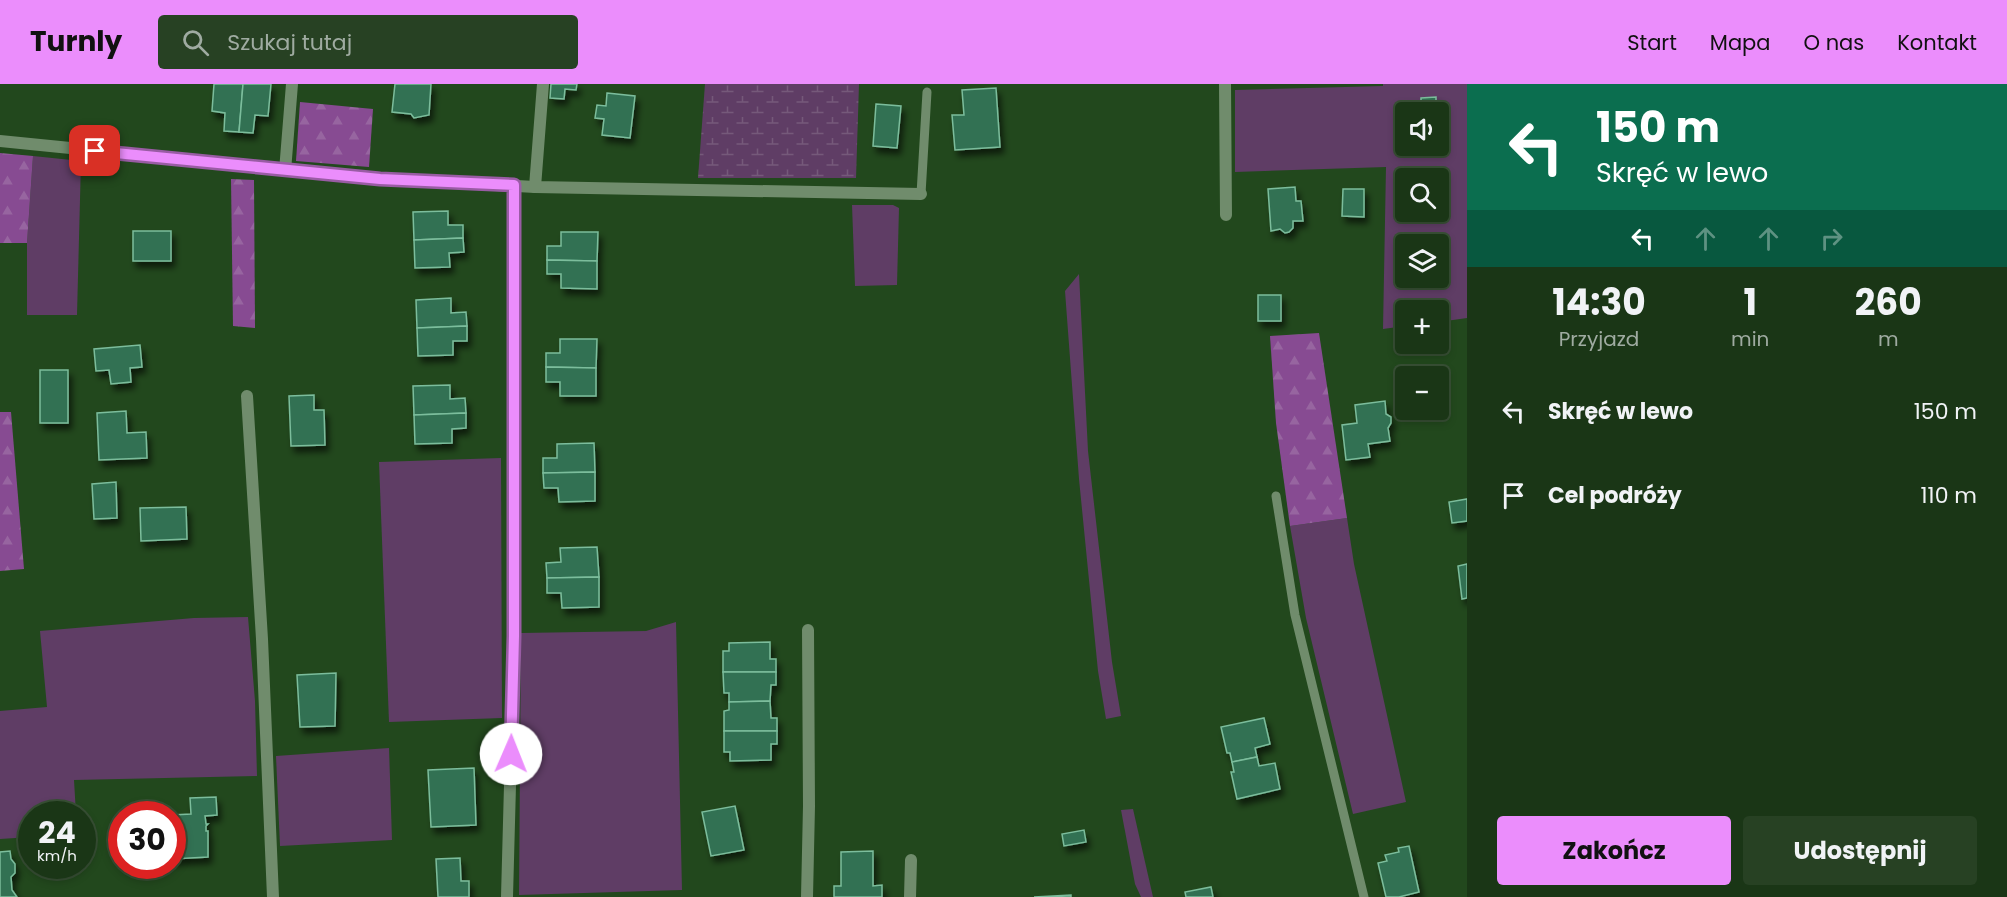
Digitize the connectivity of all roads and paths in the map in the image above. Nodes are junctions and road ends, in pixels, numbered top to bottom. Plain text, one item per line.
1 (292, 84) edge
2 (543, 84) edge
3 (1225, 84) edge
4 (927, 92) dead end
5 (0, 141) edge
6 (285, 171) junction
7 (514, 185) junction
8 (534, 187) junction
9 (921, 194) joint
10 (1226, 215) dead end
11 (247, 396) dead end
12 (1276, 496) dead end
13 (808, 630) dead end
14 (910, 860) dead end
15 (273, 897) edge
16 (507, 897) edge
17 (807, 897) edge
18 (910, 897) edge
19 (1364, 897) edge

1 - 6 street
2 - 8 street
3 - 10 street
4 - 9 lane
5 - 6 street
6 - 7 street
7 - 8 street
7 - 16 street
8 - 9 street
11 - 15 street
12 - 19 lane
13 - 17 street
14 - 18 street

